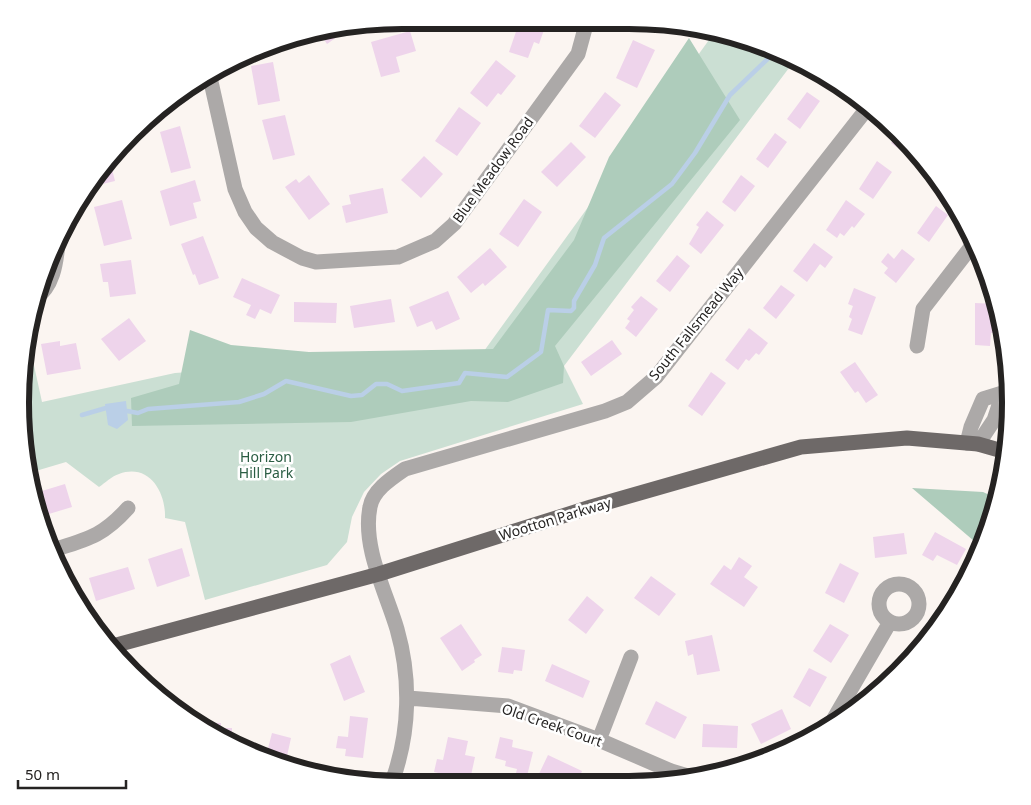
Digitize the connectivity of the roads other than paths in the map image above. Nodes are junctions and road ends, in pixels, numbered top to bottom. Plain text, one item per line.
1 (585, 29) edge
2 (211, 82) edge
3 (864, 112) edge
4 (969, 249) edge
5 (56, 262) edge
6 (50, 278) edge
7 (916, 346) dead end
8 (1002, 393) edge
9 (973, 443) junction
10 (999, 450) edge
11 (128, 508) dead end
12 (58, 548) edge
13 (379, 574) junction
14 (890, 622) dead end
15 (118, 645) edge
16 (631, 656) dead end
17 (408, 698) junction
18 (838, 712) edge
19 (600, 740) junction
20 (677, 773) edge
21 (394, 776) edge

1 - 2 street, Blue Meadow Road
3 - 13 street, South Fallsmead Way
4 - 7 street
5 - 6 street
8 - 9 street
9 - 10 main road, Wootton Parkway
9 - 13 main road, Wootton Parkway
11 - 12 street
13 - 15 main road, Wootton Parkway
13 - 17 street, South Fallsmead Way
14 - 18 street
16 - 19 street
17 - 19 street, Old Creek Court
17 - 21 street, South Fallsmead Way
19 - 20 street, Old Creek Court

